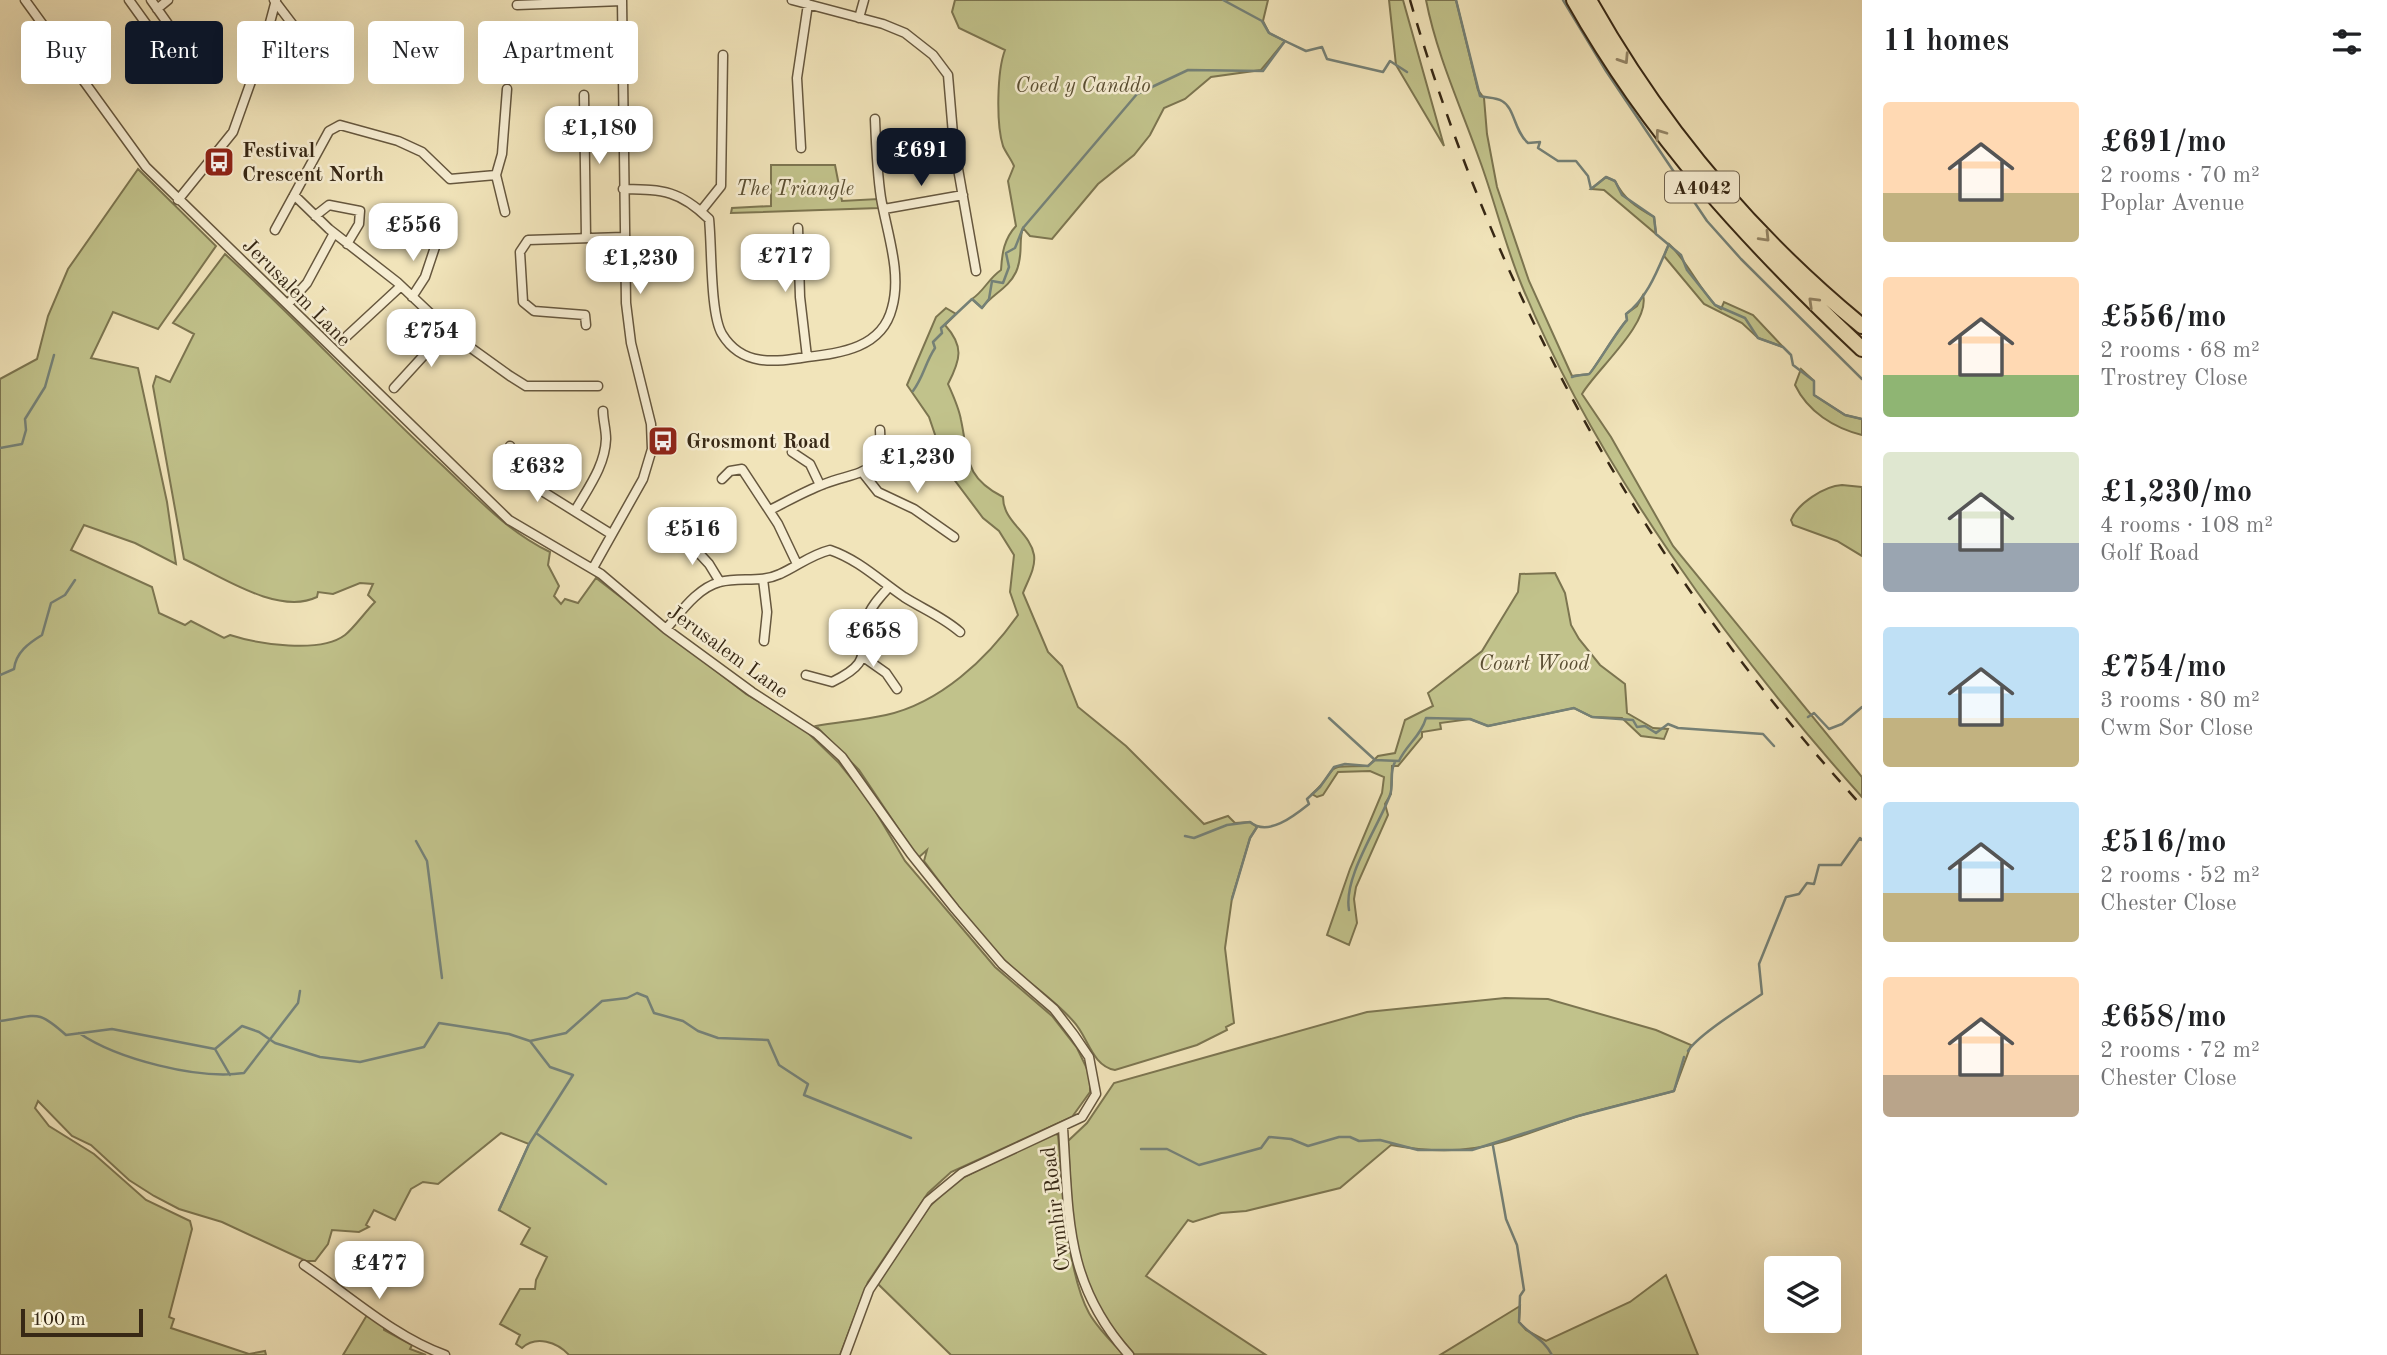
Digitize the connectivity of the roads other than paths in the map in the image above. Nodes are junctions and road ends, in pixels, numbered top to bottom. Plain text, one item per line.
1 (25, 0) edge
2 (129, 0) edge
3 (151, 0) edge
4 (168, 0) edge
5 (622, 0) edge
6 (792, 0) edge
7 (864, 0) edge
8 (1574, 0) edge
9 (1588, 0) edge
10 (275, 1) edge
11 (808, 4) junction
12 (517, 5) dead end
13 (157, 9) junction
14 (859, 18) junction
15 (290, 21) edge
16 (723, 55) dead end
17 (507, 89) dead end
18 (584, 95) dead end
19 (875, 119) dead end
20 (801, 148) dead end
21 (496, 175) junction
22 (623, 189) junction
23 (294, 195) junction
24 (963, 195) junction
25 (178, 200) junction
26 (884, 209) junction
27 (701, 211) junction
28 (505, 212) dead end
29 (315, 216) junction
30 (798, 228) dead end
31 (275, 230) dead end
32 (334, 233) junction
33 (624, 237) junction
34 (586, 238) junction
35 (437, 241) dead end
36 (347, 244) junction
37 (976, 271) dead end
38 (401, 286) junction
39 (412, 297) junction
40 (288, 304) junction
41 (586, 325) dead end
42 (1862, 326) edge
43 (447, 330) junction
44 (347, 336) dead end
45 (1862, 349) edge
46 (807, 357) junction
47 (598, 386) dead end
48 (394, 388) dead end
49 (603, 411) dead end
50 (880, 430) dead end
51 (510, 446) dead end
52 (792, 452) dead end
53 (863, 473) junction
54 (722, 479) dead end
55 (820, 485) junction
56 (769, 510) junction
57 (575, 511) junction
58 (611, 534) junction
59 (683, 536) dead end
60 (954, 537) dead end
61 (797, 564) junction
62 (593, 568) junction
63 (763, 579) junction
64 (720, 582) junction
65 (889, 587) junction
66 (666, 628) junction
67 (960, 632) dead end
68 (764, 641) dead end
69 (862, 656) junction
70 (806, 675) dead end
71 (897, 689) dead end
72 (1063, 1128) junction
73 (304, 1265) dead end
74 (445, 1355) edge
75 (845, 1355) edge
76 (1129, 1355) edge

1 - 25 street, Jerusalem Lane
2 - 13 street
3 - 13 street
4 - 13 street
5 - 12 street
5 - 22 street
6 - 11 street
7 - 14 street
45 -> 8 highway, A4042
9 -> 42 highway, A4042
10 - 15 street
10 - 25 street
11 - 14 street
11 - 20 street
14 - 24 street
16 - 27 street
17 - 21 street
18 - 34 street
19 - 26 street
21 - 23 street
21 - 28 street
22 - 27 street
22 - 33 street
23 - 29 street
23 - 31 street
24 - 26 street
24 - 37 street
25 - 40 street, Jerusalem Lane
26 - 46 street
27 - 46 street
29 - 32 street
29 - 36 street
30 - 46 street
32 - 36 street
32 - 40 street
33 - 34 street
33 - 58 street
34 - 41 street
35 - 39 street
36 - 38 street
38 - 39 street
38 - 44 street
39 - 43 street
40 - 62 street, Jerusalem Lane
43 - 47 street
43 - 48 street
49 - 57 street
50 - 53 street
51 - 57 street
52 - 55 street
53 - 55 street
53 - 60 street
54 - 56 street
55 - 56 street
56 - 61 street
57 - 58 street
58 - 62 street
59 - 64 street
61 - 63 street
61 - 65 street
62 - 66 street, Jerusalem Lane
63 - 64 street
63 - 68 street
64 - 66 street
65 - 67 street
65 - 69 street
66 - 72 street, Jerusalem Lane
69 - 70 street
69 - 71 street
72 - 75 street
72 - 76 street, Cwmhir Road
73 - 74 street

